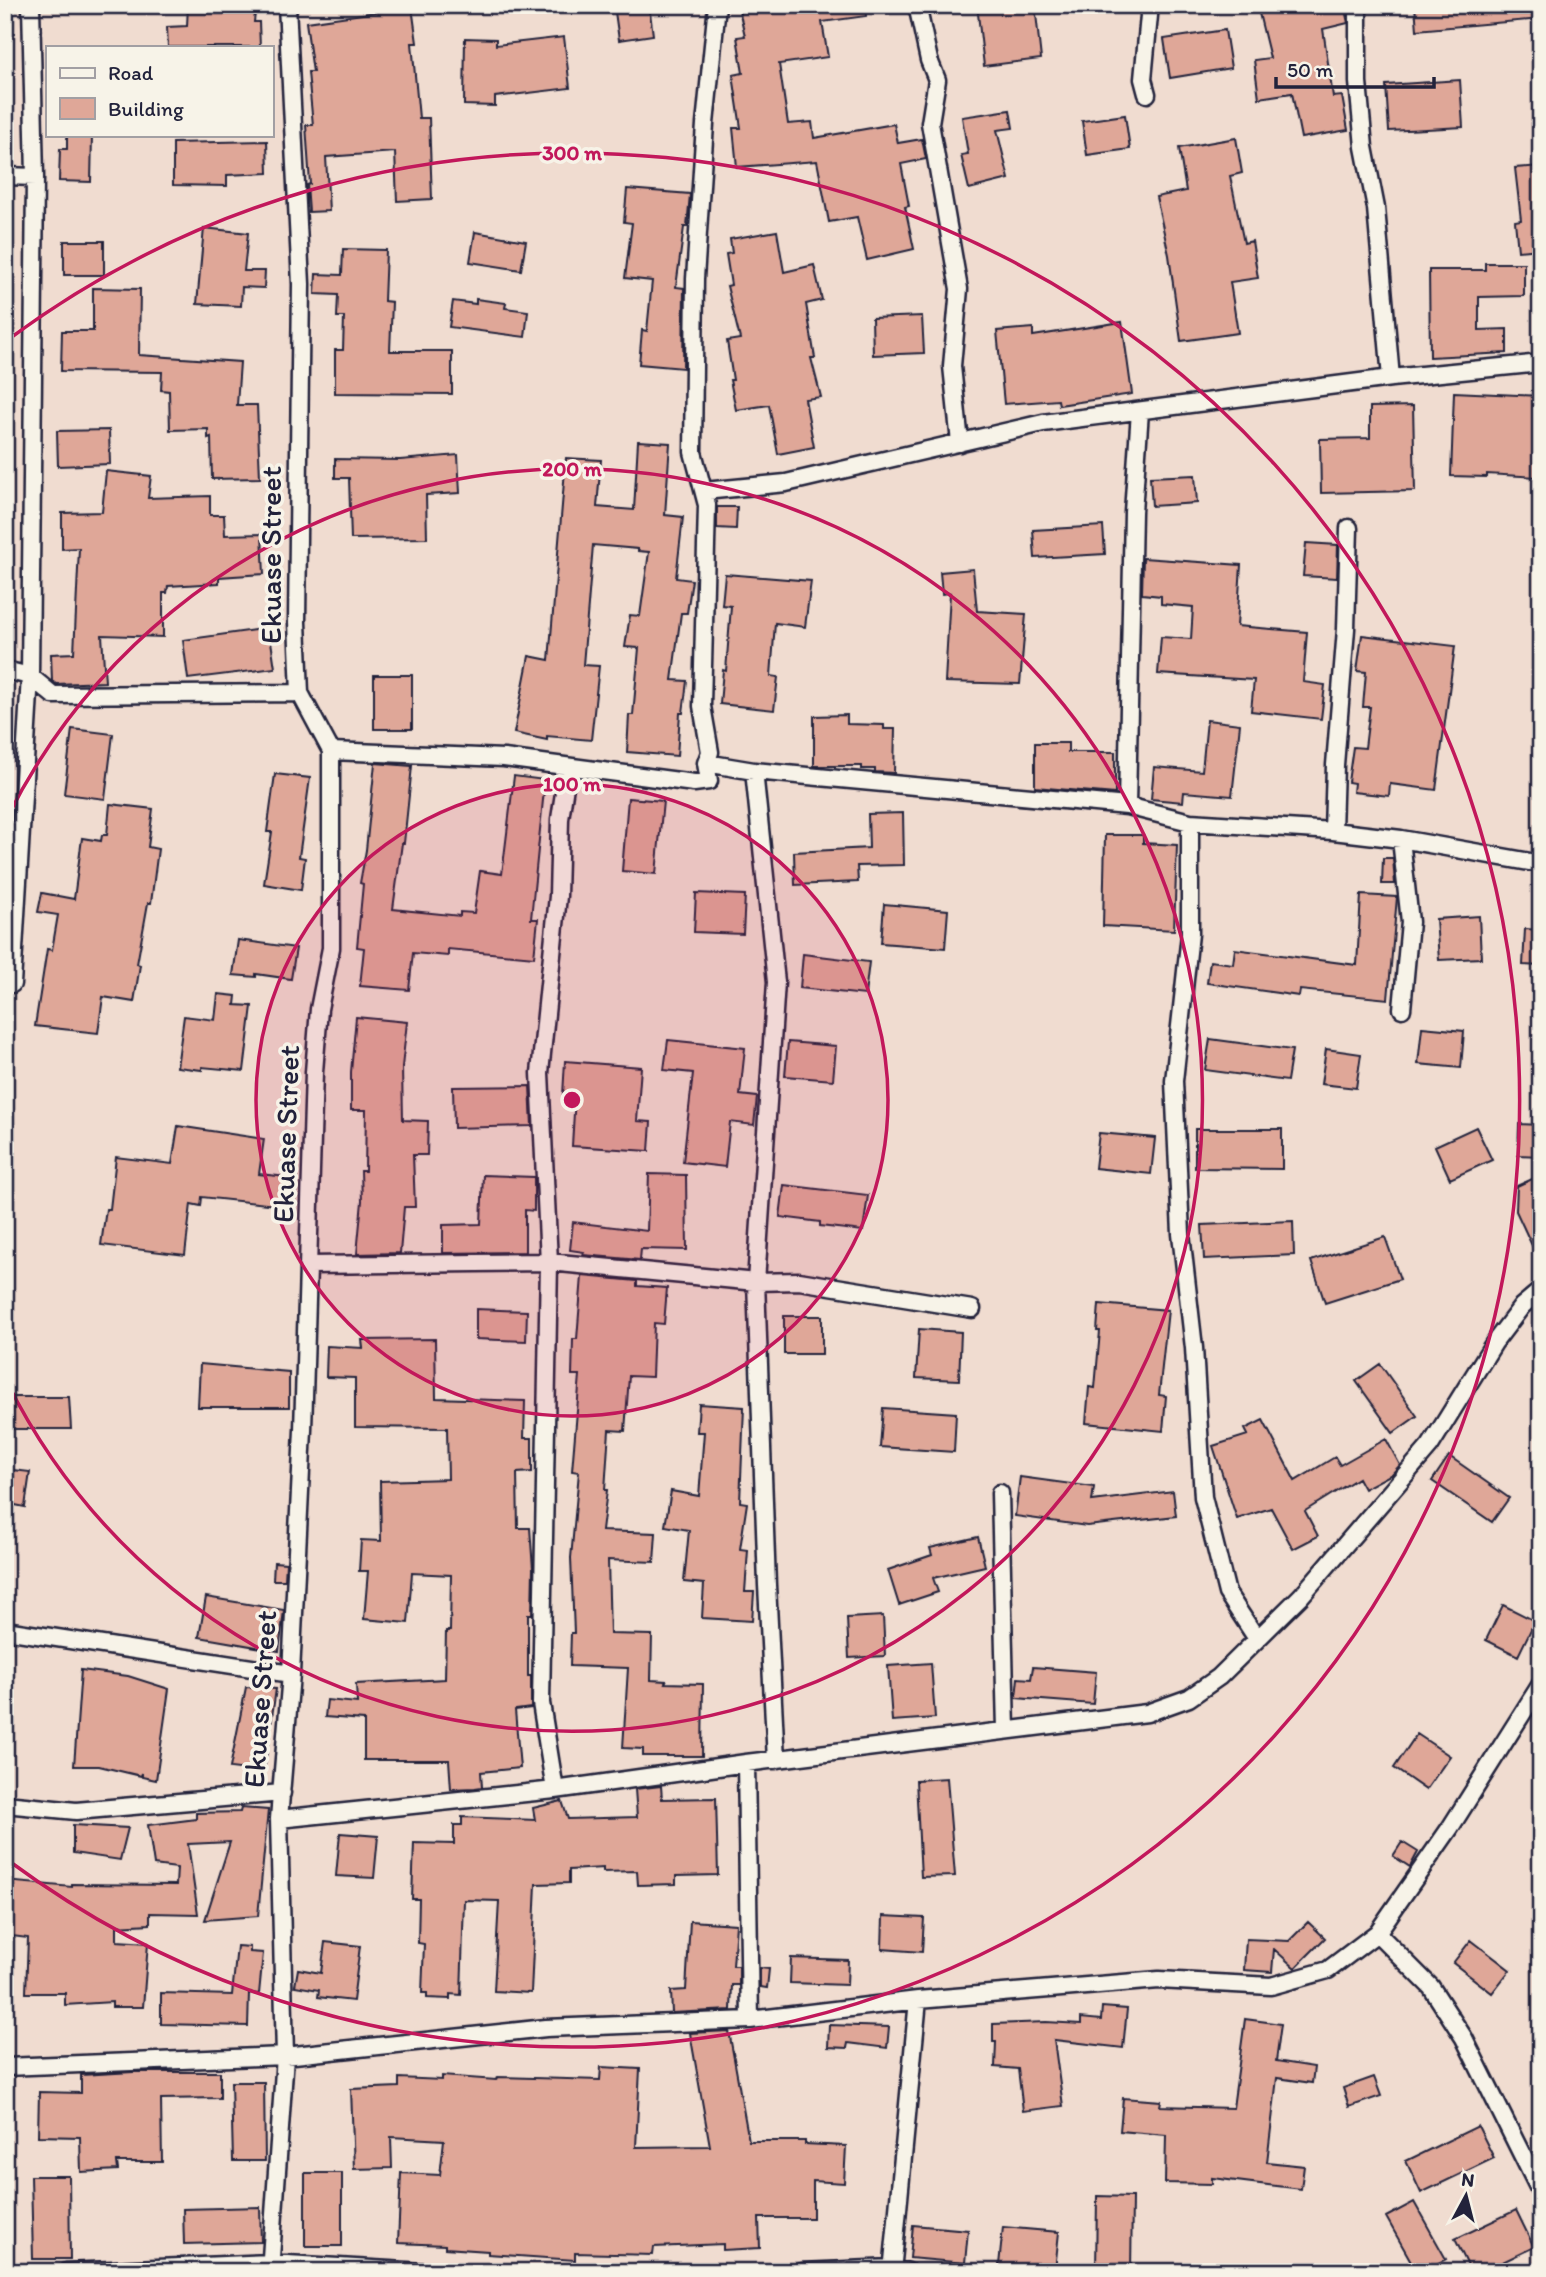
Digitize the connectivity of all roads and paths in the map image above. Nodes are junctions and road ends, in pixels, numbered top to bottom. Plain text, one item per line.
1 (31, 5) edge
2 (287, 5) edge
3 (717, 5) edge
4 (917, 5) edge
5 (1150, 5) edge
6 (1358, 5) edge
7 (1147, 94) dead end
8 (5, 176) edge
9 (35, 177) junction
10 (1541, 363) edge
11 (1391, 378) junction
12 (1140, 411) junction
13 (960, 443) junction
14 (704, 491) junction
15 (1349, 528) dead end
16 (5, 670) edge
17 (30, 676) junction
18 (300, 693) junction
19 (331, 751) junction
20 (706, 763) junction
21 (568, 767) junction
22 (754, 771) junction
23 (1127, 806) junction
24 (1190, 822) junction
25 (1333, 831) junction
26 (1401, 839) junction
27 (1541, 864) edge
28 (12, 984) dead end
29 (1402, 1009) dead end
30 (549, 1262) junction
31 (309, 1265) junction
32 (756, 1282) junction
33 (1541, 1290) edge
34 (972, 1309) dead end
35 (1000, 1493) dead end
36 (5, 1630) edge
37 (1257, 1639) junction
38 (291, 1674) junction
39 (1541, 1684) edge
40 (1006, 1731) junction
41 (776, 1760) junction
42 (746, 1763) junction
43 (555, 1790) junction
44 (282, 1793) junction
45 (5, 1804) edge
46 (279, 1818) junction
47 (1377, 1933) junction
48 (918, 2000) junction
49 (750, 2020) junction
50 (285, 2056) junction
51 (5, 2067) edge
52 (1541, 2193) edge
53 (270, 2267) edge
54 (897, 2270) edge
55 (74, 2271) edge
56 (424, 2272) edge
57 (802, 2272) edge

1 - 9 street
2 - 18 street, Ekuase Street
3 - 14 street
4 - 13 street
5 - 7 street
6 - 11 street
8 - 9 street
9 - 17 street
10 - 11 street
11 - 12 street
12 - 13 street
12 - 23 street
13 - 14 street
14 - 20 street
15 - 25 street
16 - 17 street
17 - 18 street
17 - 28 street
18 - 19 street, Ekuase Street
19 - 21 street
19 - 31 street, Ekuase Street
20 - 21 street
20 - 22 street
21 - 30 street
22 - 23 street
22 - 32 street
23 - 24 street
24 - 25 street
24 - 37 street
25 - 26 street
26 - 27 street
26 - 29 street
30 - 31 street
30 - 32 street
30 - 43 street
31 - 38 street, Ekuase Street
32 - 34 street
32 - 41 street
33 - 37 street
35 - 40 street
36 - 38 street
37 - 40 street
38 - 44 street, Ekuase Street
39 - 47 street
40 - 41 street
41 - 42 street
42 - 43 street
42 - 49 street
43 - 46 street
44 - 45 street
44 - 46 street, Ekuase Street
46 - 50 street, Ekuase Street
47 - 48 street
47 - 52 street
48 - 49 street
48 - 54 street
49 - 50 street
50 - 51 street
50 - 53 street, Ekuase Street
53 - 55 street
53 - 56 street
54 - 57 street

